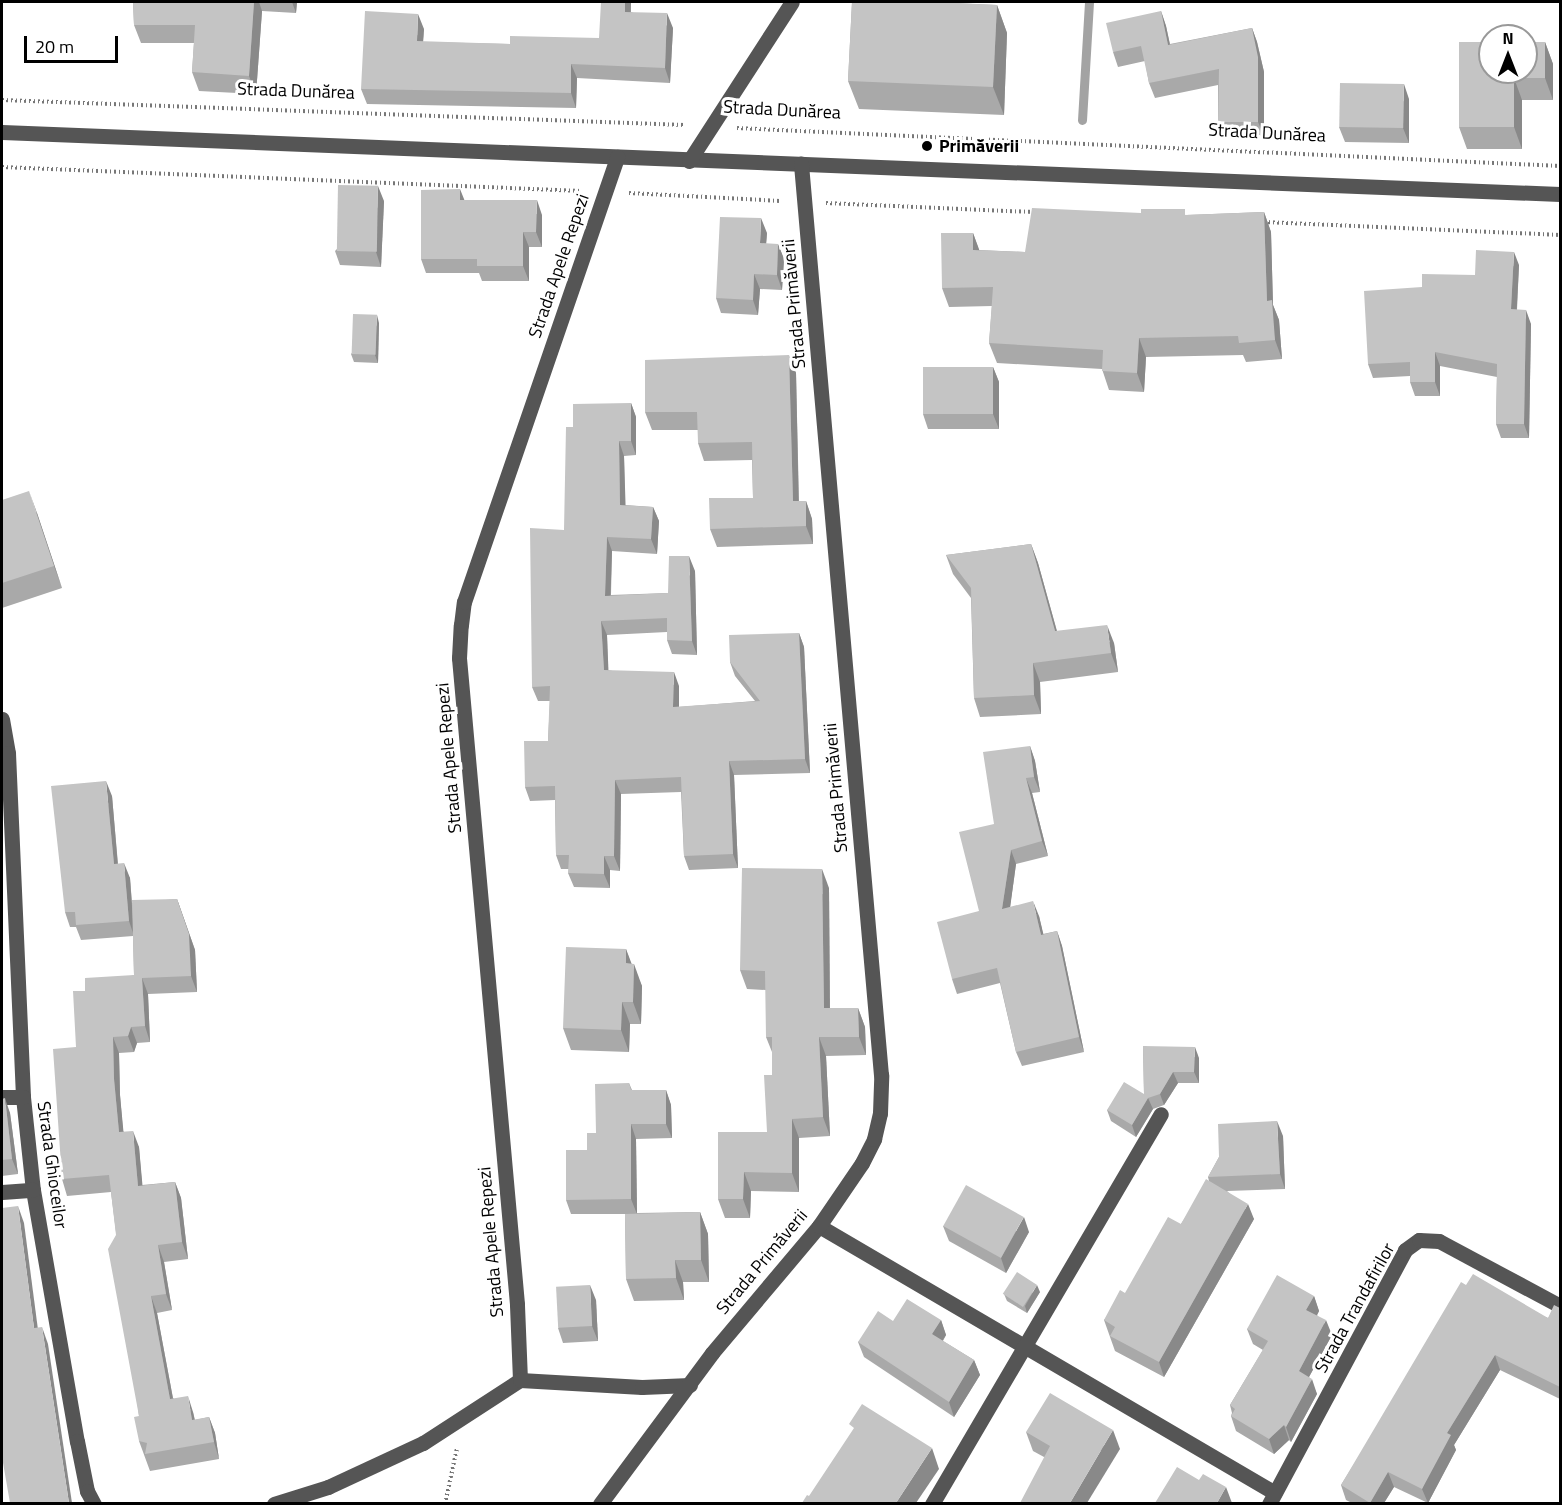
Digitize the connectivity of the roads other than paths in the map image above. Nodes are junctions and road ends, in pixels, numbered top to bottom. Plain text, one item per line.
1 (792, 2) edge
2 (2, 132) edge
3 (617, 157) junction
4 (689, 160) junction
5 (801, 164) junction
6 (1560, 194) edge
7 (2, 718) edge
8 (2, 1097) edge
9 (23, 1097) junction
10 (1161, 1114) dead end
11 (33, 1190) junction
12 (2, 1192) edge
13 (819, 1226) junction
14 (1560, 1306) edge
15 (1025, 1346) junction
16 (520, 1380) junction
17 (690, 1385) junction
18 (1272, 1498) edge
19 (94, 1503) edge
20 (274, 1503) edge
21 (600, 1503) edge
22 (932, 1503) edge

1 - 4 street
2 - 3 street
3 - 4 street
3 - 16 street, Strada Apele Repezi
4 - 5 street
5 - 6 street
5 - 13 street, Strada Primăverii
7 - 9 street, Strada Ghioceilor
8 - 9 street
9 - 11 street, Strada Ghioceilor
10 - 15 street
11 - 12 street
11 - 19 street, Strada Ghioceilor
13 - 15 street
13 - 17 street, Strada Primăverii
14 - 18 street, Strada Trandafirilor
15 - 18 street
15 - 22 street
16 - 17 street
16 - 20 street
17 - 21 street, Strada Primăverii

